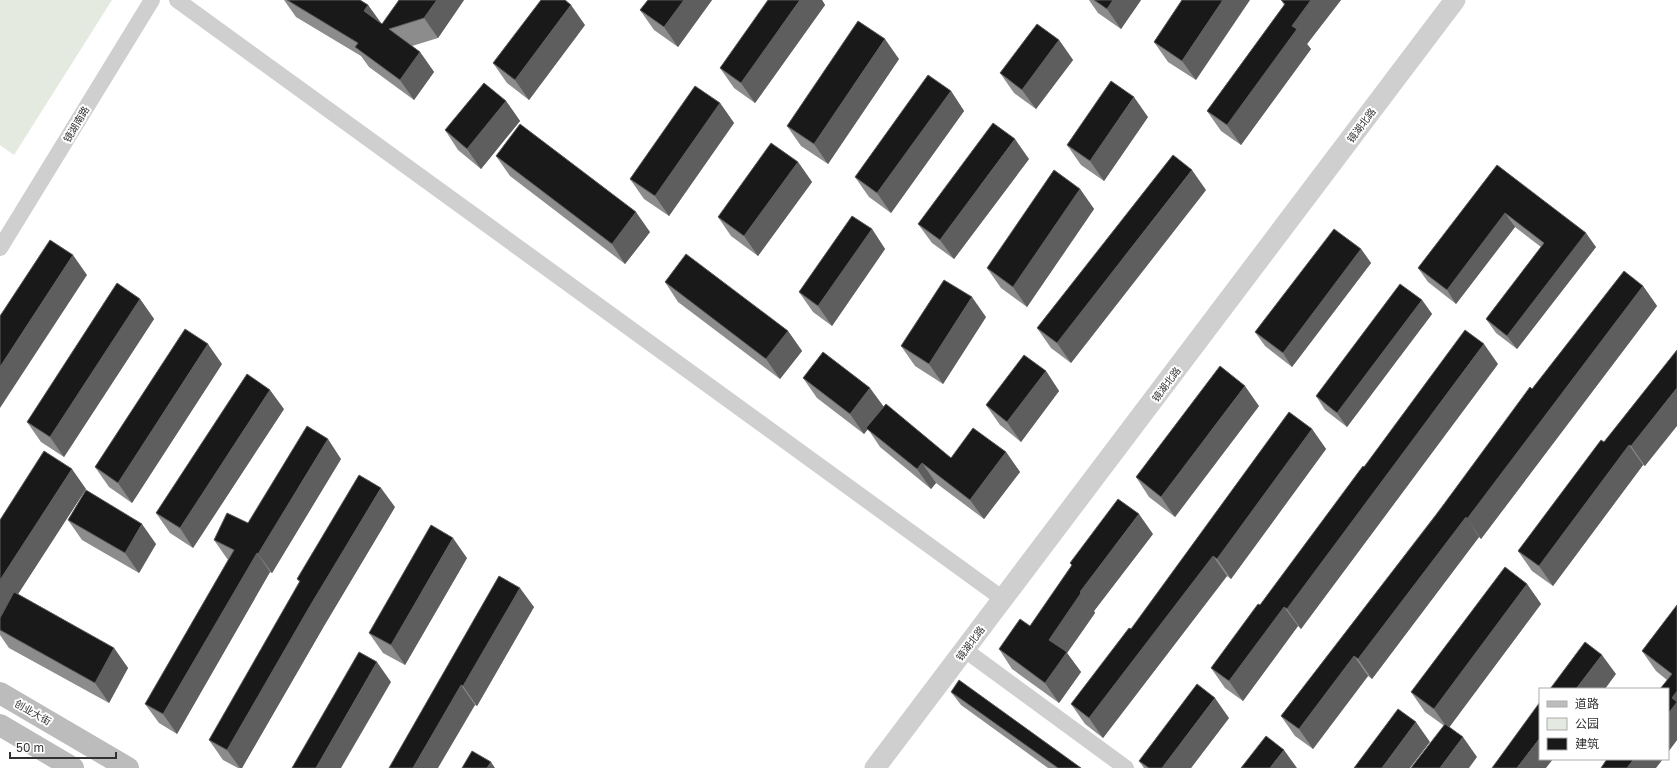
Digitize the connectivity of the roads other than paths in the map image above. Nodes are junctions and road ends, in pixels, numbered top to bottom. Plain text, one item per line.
1 (152, 0) edge
2 (177, 0) edge
3 (1456, 0) edge
4 (0, 248) edge
5 (1003, 599) junction
6 (965, 650) junction
7 (0, 693) edge
8 (0, 725) edge
9 (73, 768) edge
10 (128, 768) edge
11 (876, 768) edge
12 (1126, 768) edge

1 - 4 street, 镜湖南路
2 - 5 street
3 - 5 street, 镜湖北路
5 - 6 street, 镜湖北路
6 - 11 street, 镜湖北路
6 - 12 street
7 - 10 main road, 创业大街
8 - 9 main road

